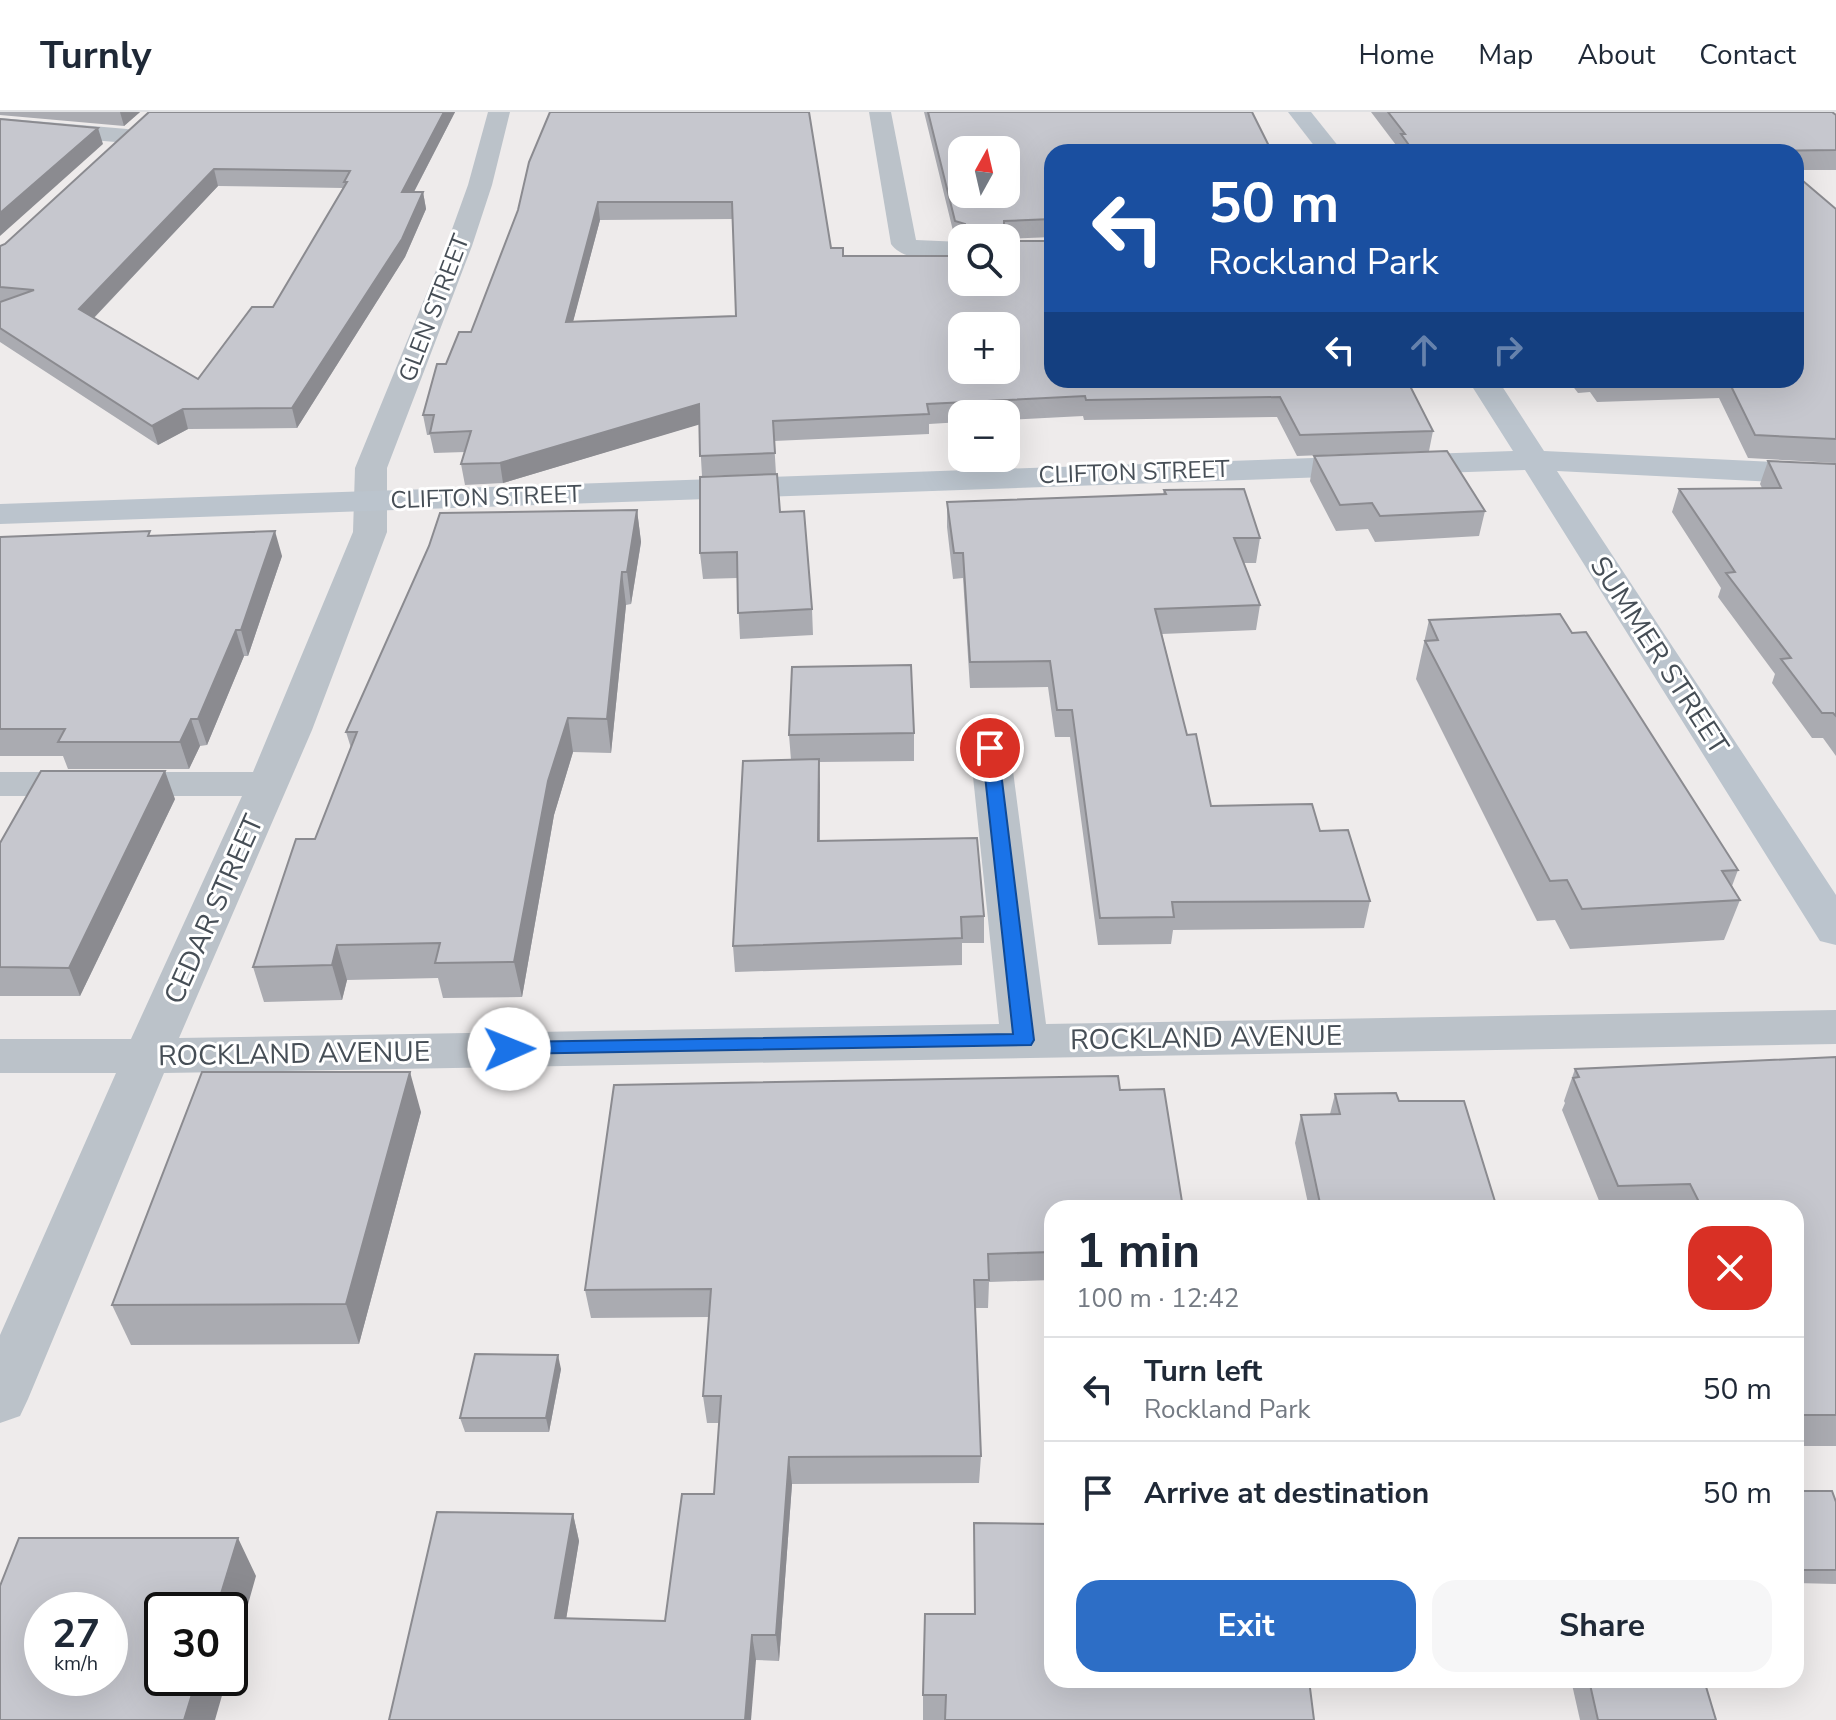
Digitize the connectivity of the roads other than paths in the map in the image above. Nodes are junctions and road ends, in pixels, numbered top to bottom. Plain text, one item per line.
1 (499, 112) edge
2 (880, 112) edge
3 (1299, 112) edge
4 (147, 120) edge
5 (0, 125) edge
6 (127, 136) junction
7 (1325, 144) edge
8 (105, 157) edge
9 (948, 250) edge
10 (1488, 388) edge
11 (1535, 460) junction
12 (1836, 475) edge
13 (370, 502) junction
14 (0, 514) edge
15 (990, 748) dead end
16 (0, 784) edge
17 (269, 784) junction
18 (1836, 930) edge
19 (1836, 1027) edge
20 (1024, 1040) junction
21 (0, 1056) edge
22 (147, 1056) junction
23 (0, 1399) edge

1 - 13 street, GLEN STREET
2 - 9 street
3 - 7 street
4 - 6 street
5 - 6 street
6 - 8 street
10 - 11 street, SUMMER STREET
11 - 12 street, CLIFTON STREET
11 - 13 street, CLIFTON STREET
11 - 18 street, SUMMER STREET
13 - 14 street, CLIFTON STREET
13 - 17 street, CEDAR STREET
15 - 20 street
16 - 17 street
17 - 22 street, CEDAR STREET
19 - 20 street, ROCKLAND AVENUE
20 - 22 street, ROCKLAND AVENUE
21 - 22 street, ROCKLAND AVENUE
22 - 23 street, CEDAR STREET

